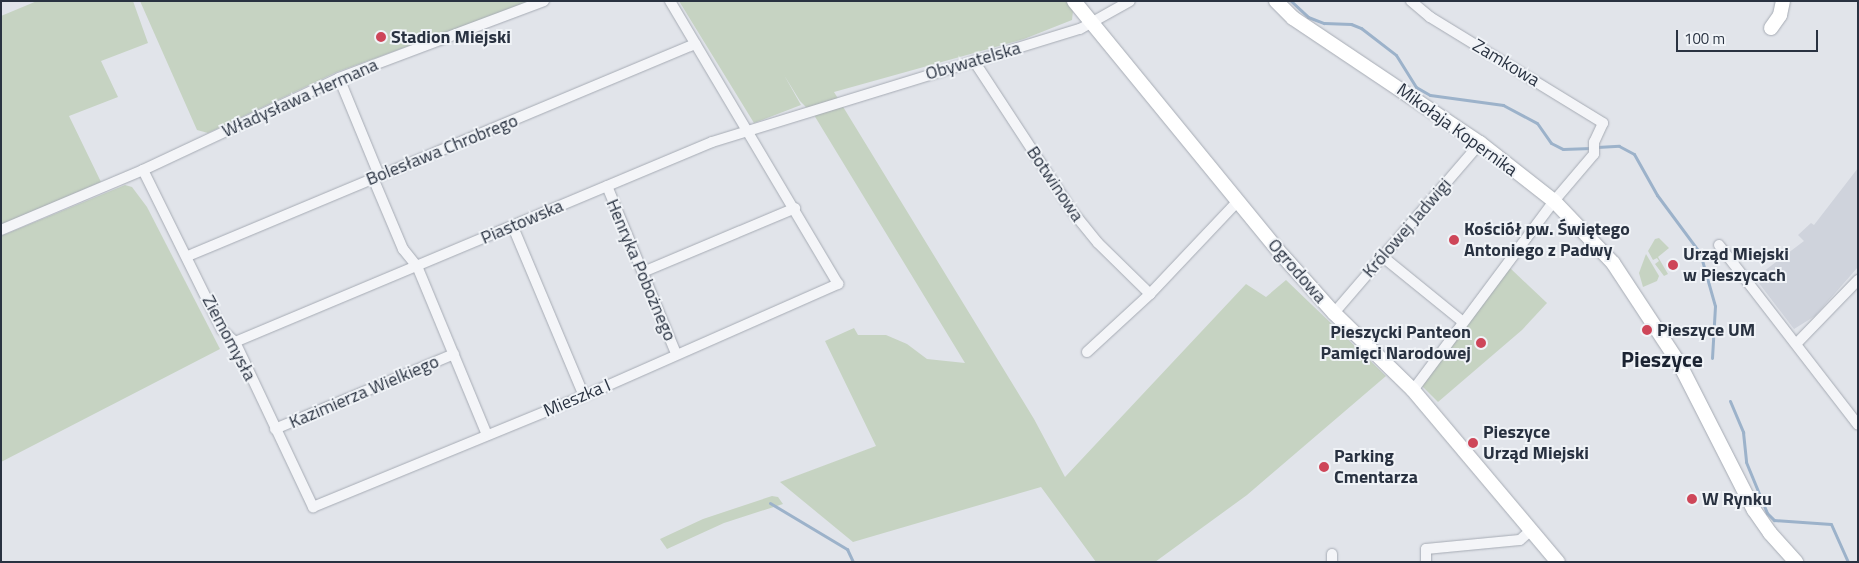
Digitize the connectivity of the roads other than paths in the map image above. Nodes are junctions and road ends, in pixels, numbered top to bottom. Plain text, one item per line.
1 (544, 1) edge
2 (670, 1) edge
3 (1074, 1) edge
4 (1130, 1) edge
5 (1276, 1) edge
6 (1411, 1) edge
7 (1783, 1) edge
8 (1091, 23) junction
9 (1771, 28) dead end
10 (695, 44) junction
11 (974, 61) junction
12 (339, 78) junction
13 (811, 110) joint
14 (747, 130) junction
15 (1480, 143) junction
16 (143, 170) junction
17 (376, 177) junction
18 (607, 186) junction
19 (1554, 201) junction
20 (1238, 202) junction
21 (795, 208) junction
22 (513, 226) junction
23 (1, 230) edge
24 (1719, 246) dead end
25 (188, 256) junction
26 (1383, 258) junction
27 (417, 266) junction
28 (643, 272) junction
29 (1858, 280) edge
30 (1150, 294) junction
31 (1334, 313) junction
32 (1463, 322) junction
33 (235, 342) junction
34 (1797, 343) junction
35 (1087, 352) dead end
36 (676, 353) junction
37 (454, 354) junction
38 (1413, 390) junction
39 (584, 396) junction
40 (1858, 425) edge
41 (275, 429) junction
42 (487, 435) junction
43 (313, 507) joint
44 (1531, 530) junction
45 (1426, 562) edge
46 (1558, 562) edge
47 (1796, 562) edge

1 - 12 street, Władysława Hermana
2 - 10 street
3 - 8 street, Ogrodowa
4 - 8 street, Obywatelska
5 - 15 street, Mikołaja Kopernika
6 - 19 street, Zamkowa
7 - 9 street
8 - 11 street, Obywatelska
8 - 20 street, Ogrodowa
10 - 14 street
10 - 17 street, Bolesława Chrobrego
11 - 13 street, Obywatelska
11 - 30 street, Botwinowa
12 - 16 street, Władysława Hermana
12 - 17 street
13 - 14 street, Piastowska
14 - 18 street, Piastowska
14 - 21 street
15 - 19 street, Mikołaja Kopernika
15 - 26 street, Królowej Jadwigi
16 - 23 street, Władysława Hermana
16 - 25 street, Ziemomysła
17 - 25 street, Bolesława Chrobrego
17 - 27 street
18 - 22 street, Piastowska
18 - 28 street, Henryka Pobożnego
19 - 32 street
19 - 47 street, Mikołaja Kopernika
20 - 30 street
20 - 31 street, Ogrodowa
21 - 28 street
21 - 36 street, Mieszka I
22 - 27 street, Piastowska
22 - 39 street
24 - 34 street
25 - 33 street, Ziemomysła
26 - 31 street, Królowej Jadwigi
26 - 32 street
27 - 33 street, Piastowska
27 - 37 street
28 - 36 street, Henryka Pobożnego
29 - 34 street
30 - 35 street
31 - 38 street, Ogrodowa
32 - 38 street
33 - 41 street, Ziemomysła
34 - 40 street
36 - 39 street, Mieszka I
37 - 41 street, Kazimierza Wielkiego
37 - 42 street
38 - 44 street, Ogrodowa
39 - 42 street, Mieszka I
41 - 43 street, Ziemomysła
42 - 43 street, Mieszka I
44 - 45 street
44 - 46 street, Ogrodowa

